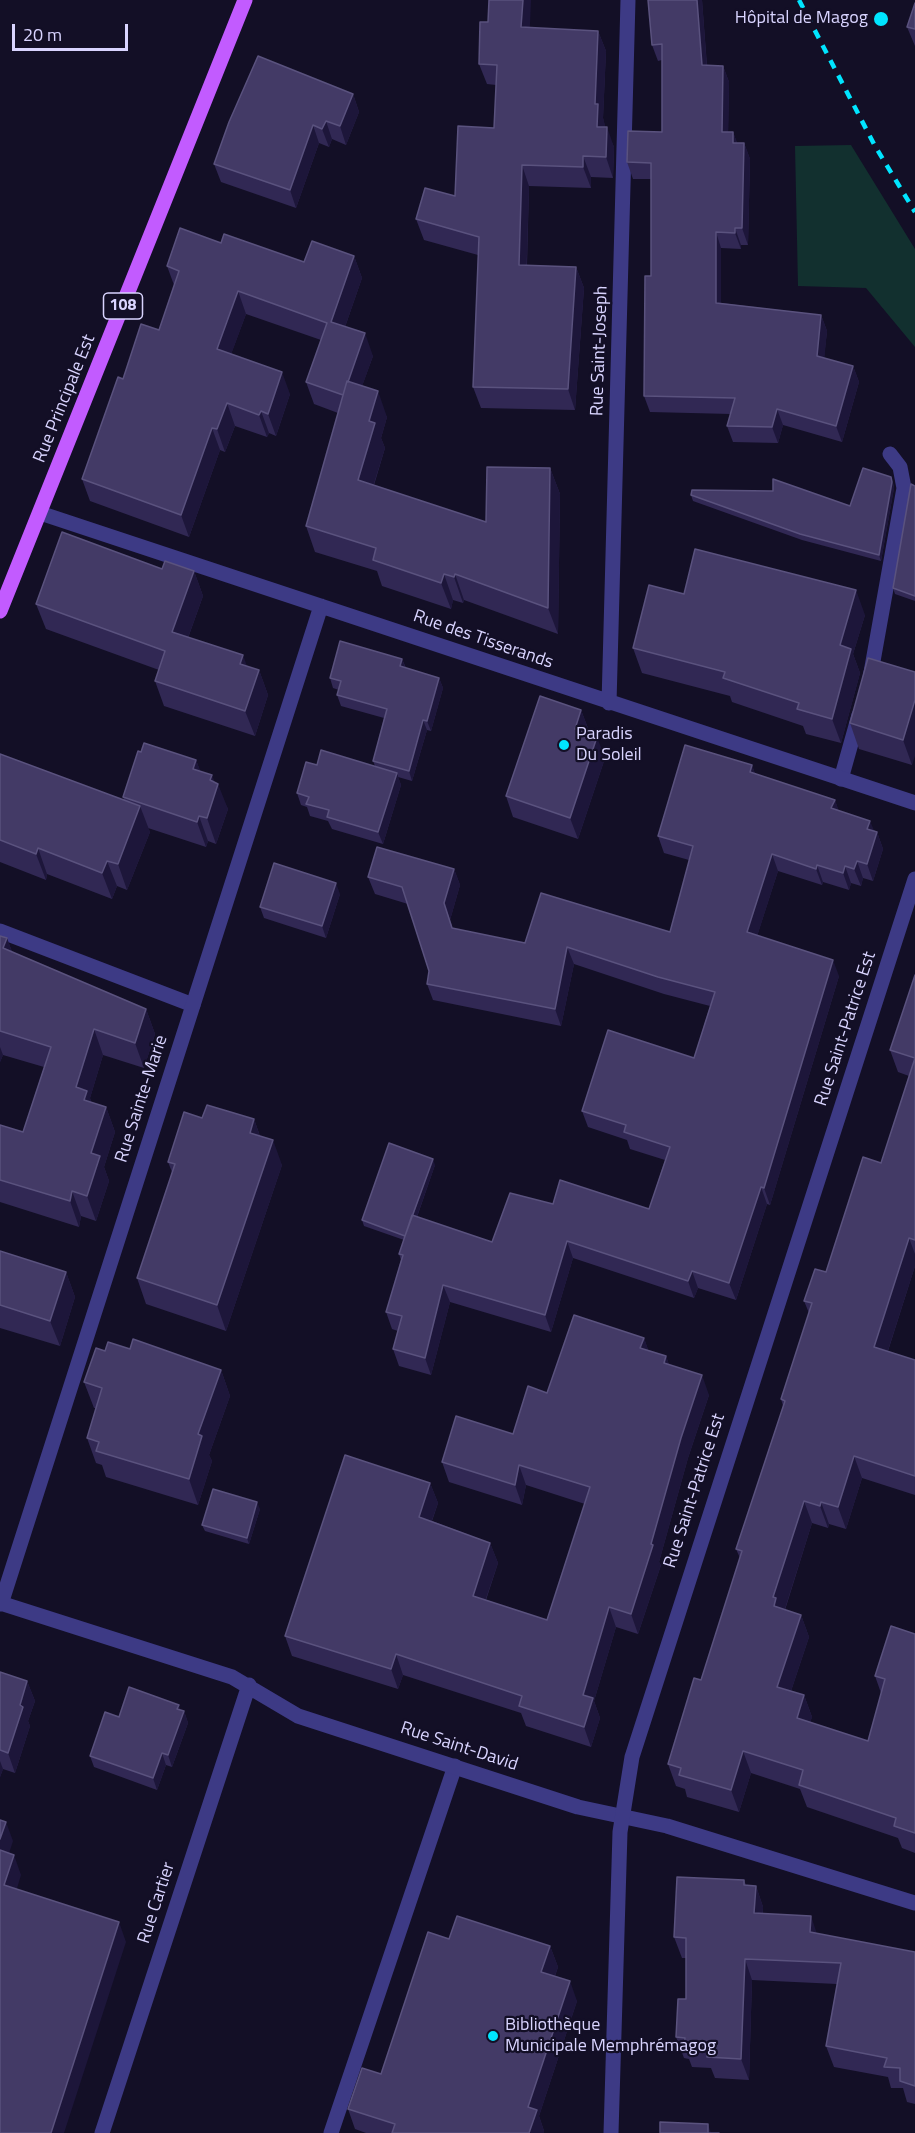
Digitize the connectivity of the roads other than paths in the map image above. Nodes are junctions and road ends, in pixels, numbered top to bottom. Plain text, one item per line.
1 (245, 0) edge
2 (628, 0) edge
3 (890, 454) dead end
4 (40, 513) junction
5 (321, 606) junction
6 (0, 611) edge
7 (609, 703) junction
8 (841, 779) junction
9 (915, 803) edge
10 (915, 879) edge
11 (0, 931) edge
12 (193, 1005) junction
13 (1, 1603) edge
14 (249, 1685) junction
15 (455, 1766) junction
16 (621, 1815) junction
17 (915, 1904) edge
18 (102, 2133) edge
19 (331, 2133) edge
20 (610, 2133) edge

1 - 4 main road, Rue Principale Est / 108
2 - 7 street, Rue Saint-Joseph
3 - 8 street
4 - 5 street, Rue des Tisserands
4 - 6 main road, Rue Principale Est / 108
5 - 7 street, Rue des Tisserands
5 - 12 street, Rue Sainte-Marie
7 - 8 street, Rue des Tisserands
8 - 9 street, Rue des Tisserands
10 - 16 street, Rue Saint-Patrice Est
11 - 12 street
12 - 13 street, Rue Sainte-Marie
13 - 14 street, Rue Saint-David
14 - 15 street, Rue Saint-David
14 - 18 street, Rue Cartier
15 - 16 street, Rue Saint-David
15 - 19 street
16 - 17 street, Rue Saint-David
16 - 20 street, Rue Saint-Patrice Est

